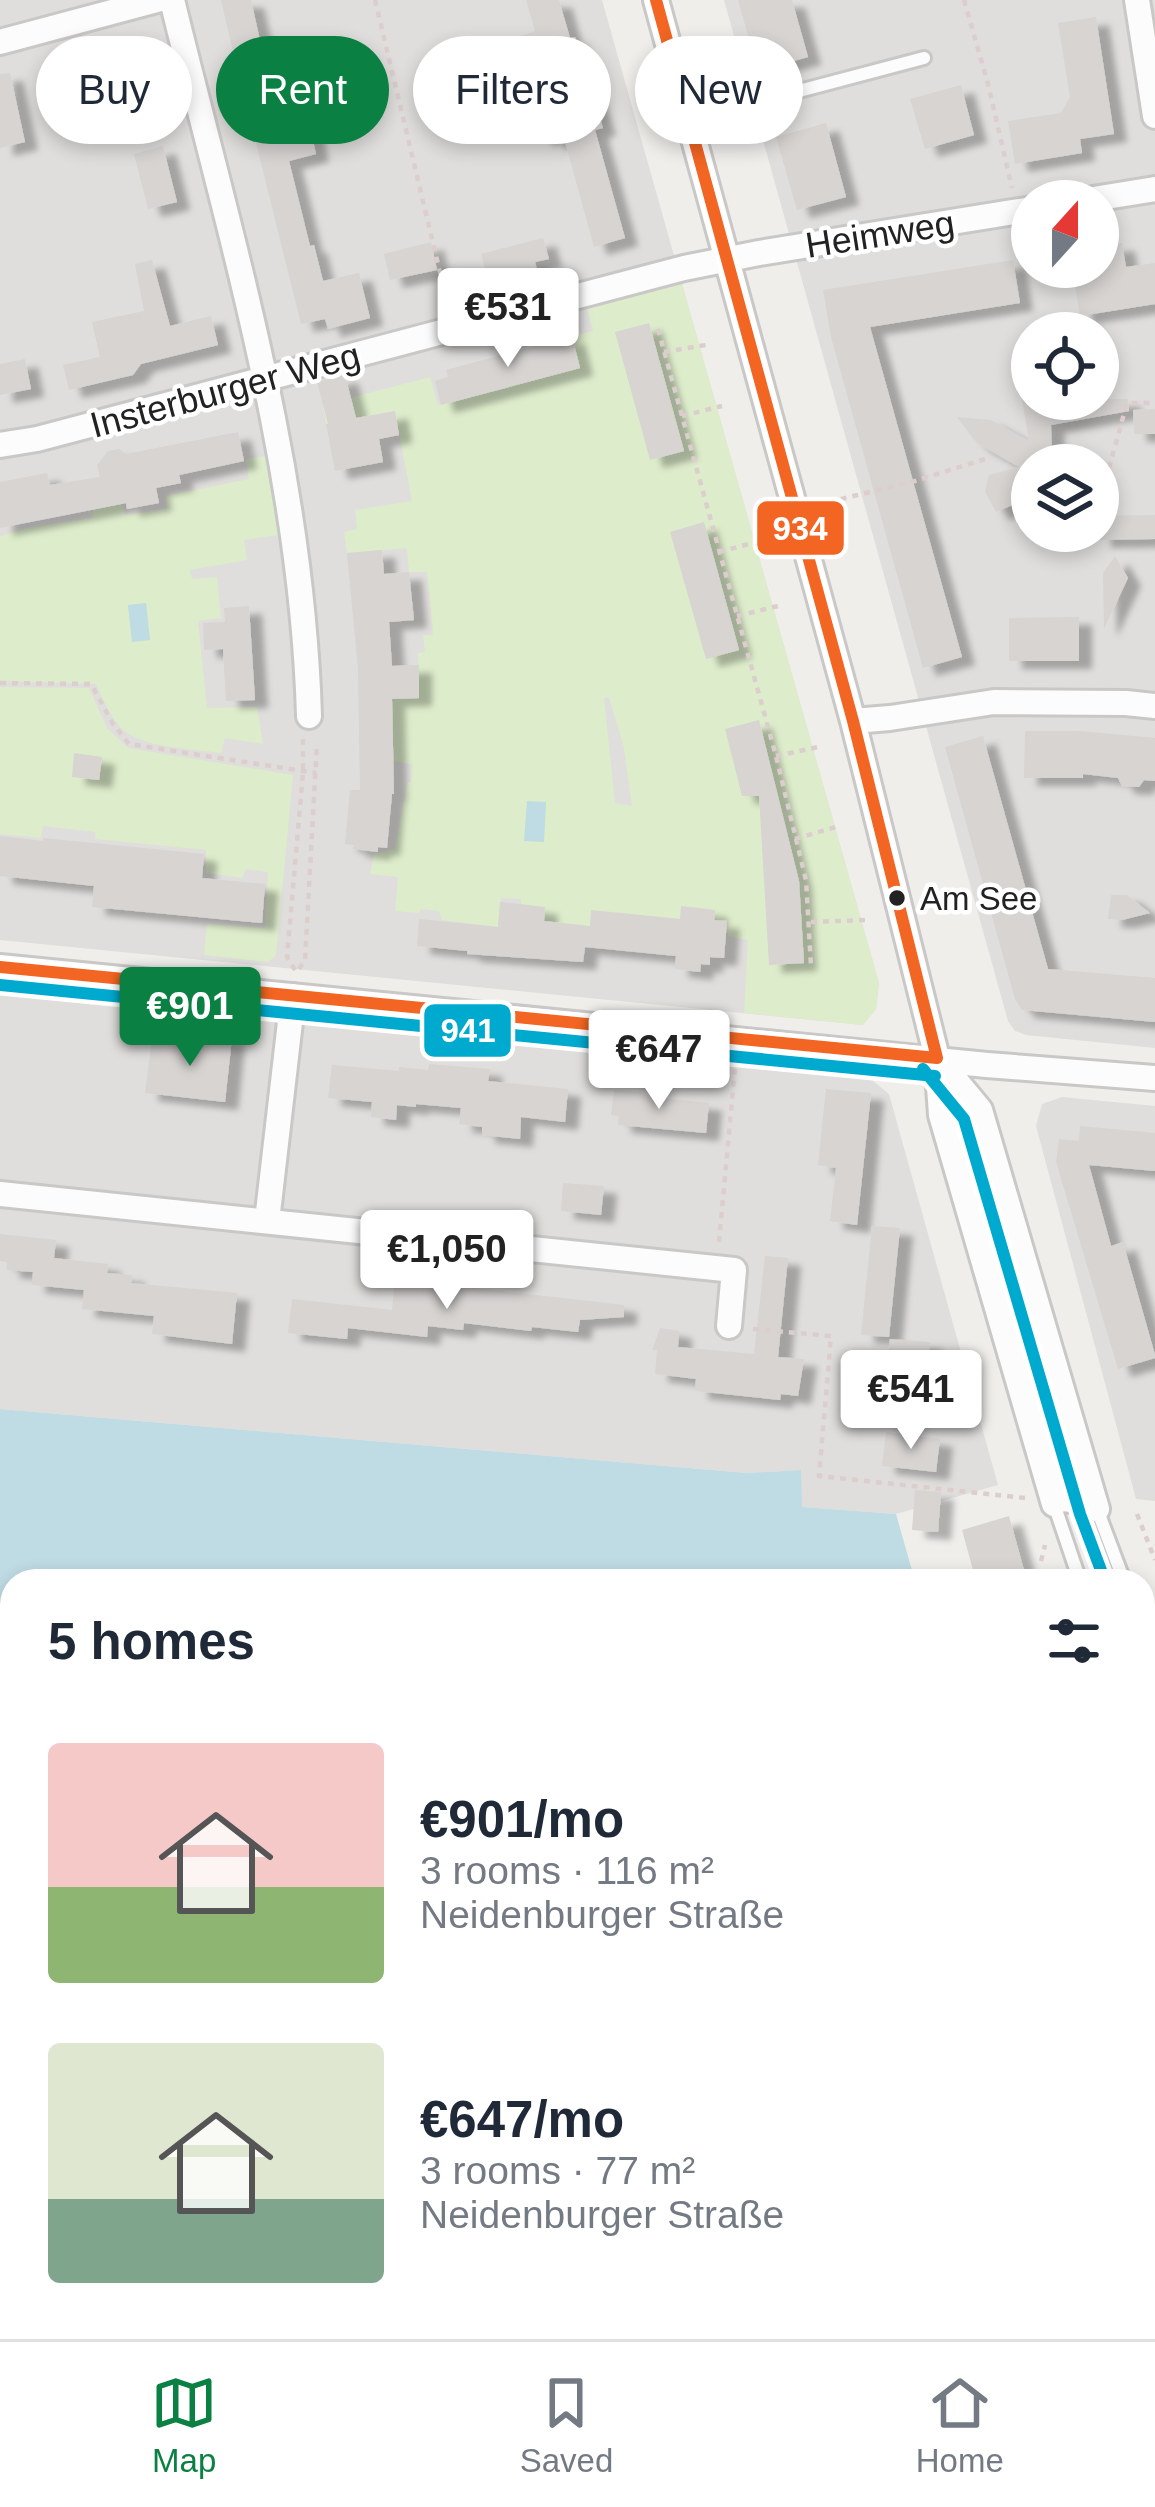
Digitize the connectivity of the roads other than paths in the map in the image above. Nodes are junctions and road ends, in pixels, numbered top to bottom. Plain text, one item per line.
1 (157, 0) edge
2 (172, 0) edge
3 (656, 0) edge
4 (1137, 0) edge
5 (666, 36) edge
6 (0, 42) edge
7 (924, 58) dead end
8 (803, 90) edge
9 (1155, 116) edge
10 (696, 144) edge
11 (1155, 189) edge
12 (1119, 195) edge
13 (1011, 212) edge
14 (728, 260) junction
15 (267, 379) junction
16 (0, 445) edge
17 (1155, 706) edge
18 (309, 716) road end
19 (853, 722) junction
20 (0, 967) edge
21 (293, 996) junction
22 (937, 1058) junction
23 (1155, 1078) edge
24 (0, 1194) edge
25 (267, 1221) junction
26 (730, 1326) road end
27 (1054, 1504) junction
28 (1097, 1509) junction
29 (1076, 1569) edge
30 (1120, 1569) edge

1 - 6 street
2 - 15 street
3 - 5 street
4 - 9 street
7 - 8 lane
10 - 14 street
11 - 12 street
13 - 14 street, Heimweg
14 - 15 street, Insterburger Weg
14 - 19 street
15 - 16 street, Insterburger Weg
15 - 18 street
17 - 19 street
19 - 22 street
20 - 21 street
21 - 22 street
21 - 25 street
22 - 23 street
22 - 27 street
22 - 28 street
24 - 25 street
25 - 26 street
27 - 28 lane
27 - 29 lane
28 - 30 lane

